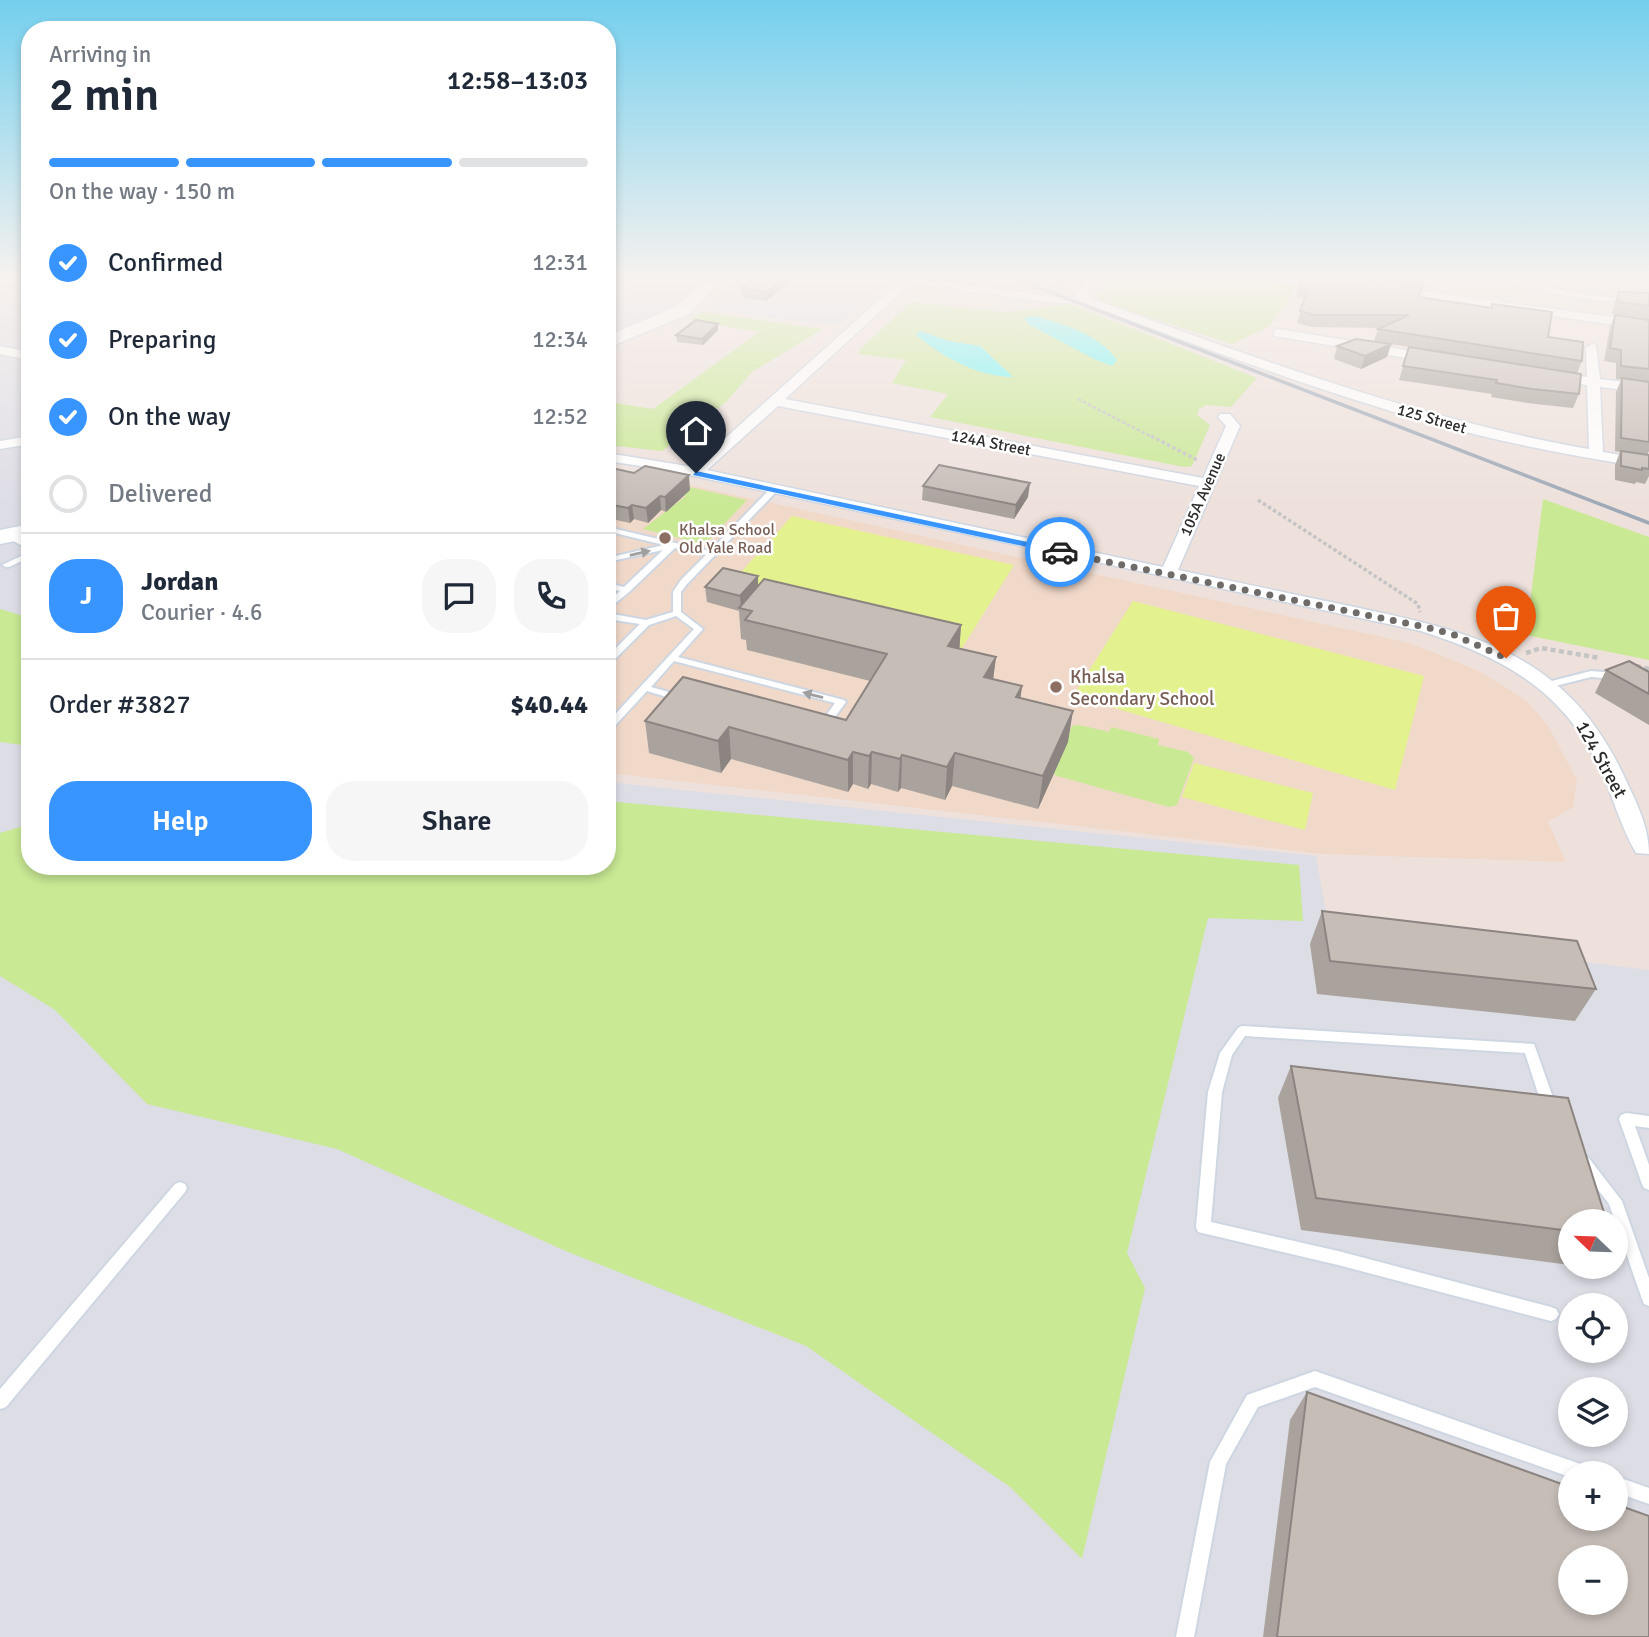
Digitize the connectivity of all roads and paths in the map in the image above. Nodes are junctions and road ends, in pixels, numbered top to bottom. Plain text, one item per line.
1 (827, 353) edge
2 (1235, 353) edge
3 (1400, 353) edge
4 (1592, 353) edge
5 (21, 360) edge
6 (1448, 361) edge
7 (0, 365) edge
8 (1538, 375) edge
9 (1593, 383) junction
10 (1649, 389) edge
11 (1078, 398) dead end
12 (775, 401) junction
13 (1225, 417) dead end
14 (21, 442) edge
15 (0, 445) edge
16 (1596, 456) junction
17 (616, 459) edge
18 (1649, 464) edge
19 (1215, 465) junction
20 (696, 473) junction
21 (1207, 483) junction
22 (773, 491) junction
23 (1258, 500) dead end
24 (616, 531) edge
25 (673, 545) junction
26 (712, 554) junction
27 (616, 557) edge
28 (21, 558) edge
29 (6, 565) dead end
30 (1168, 574) junction
31 (616, 587) edge
32 (626, 590) junction
33 (616, 599) edge
34 (677, 613) junction
35 (616, 617) edge
36 (646, 622) junction
37 (1425, 627) junction
38 (616, 653) edge
39 (1526, 653) dead end
40 (673, 658) junction
41 (1608, 660) dead end
42 (1635, 666) edge
43 (1649, 669) edge
44 (1627, 679) edge
45 (1547, 685) junction
46 (645, 688) junction
47 (685, 699) edge
48 (616, 719) edge
49 (817, 735) edge
50 (1644, 848) dead end
51 (1553, 1117) edge
52 (1649, 1122) edge
53 (1573, 1149) edge
54 (1649, 1184) edge
55 (180, 1188) dead end
56 (1649, 1298) edge
57 (1551, 1314) dead end
58 (0, 1401) edge
59 (1558, 1464) edge
60 (1628, 1489) edge
61 (1649, 1496) edge
62 (1185, 1637) edge

1 - 12 street
2 - 16 street, 125 Street
3 - 6 street
4 - 9 street
5 - 7 street
8 - 9 street
9 - 10 street
9 - 16 street
11 - 19 path
12 - 20 street
12 - 21 street, 124A Street
13 - 19 street, 105A Avenue
14 - 15 street
16 - 18 street, 125 Street
17 - 20 street, 124 Street
19 - 21 street, 105A Avenue
20 - 22 street, 124 Street
21 - 30 street, 105A Avenue
22 - 26 lane
22 - 30 street, 124 Street
23 - 37 path
24 - 25 lane
25 - 26 lane
27 -> 25 lane
25 - 32 lane
26 - 34 lane
28 - 29 lane
30 - 37 street, 124 Street
31 - 32 lane
32 - 33 lane
34 - 36 lane
34 - 40 lane
35 - 36 lane
36 - 38 lane
37 - 45 street, 124 Street
39 - 41 path
40 - 46 lane
49 -> 40 lane
42 - 43 path
44 - 45 lane
45 - 50 street, 124 Street
46 - 47 lane
46 - 48 lane
51 - 57 lane
52 - 54 lane
53 - 56 lane
55 - 58 lane
59 - 62 lane
60 - 61 lane

